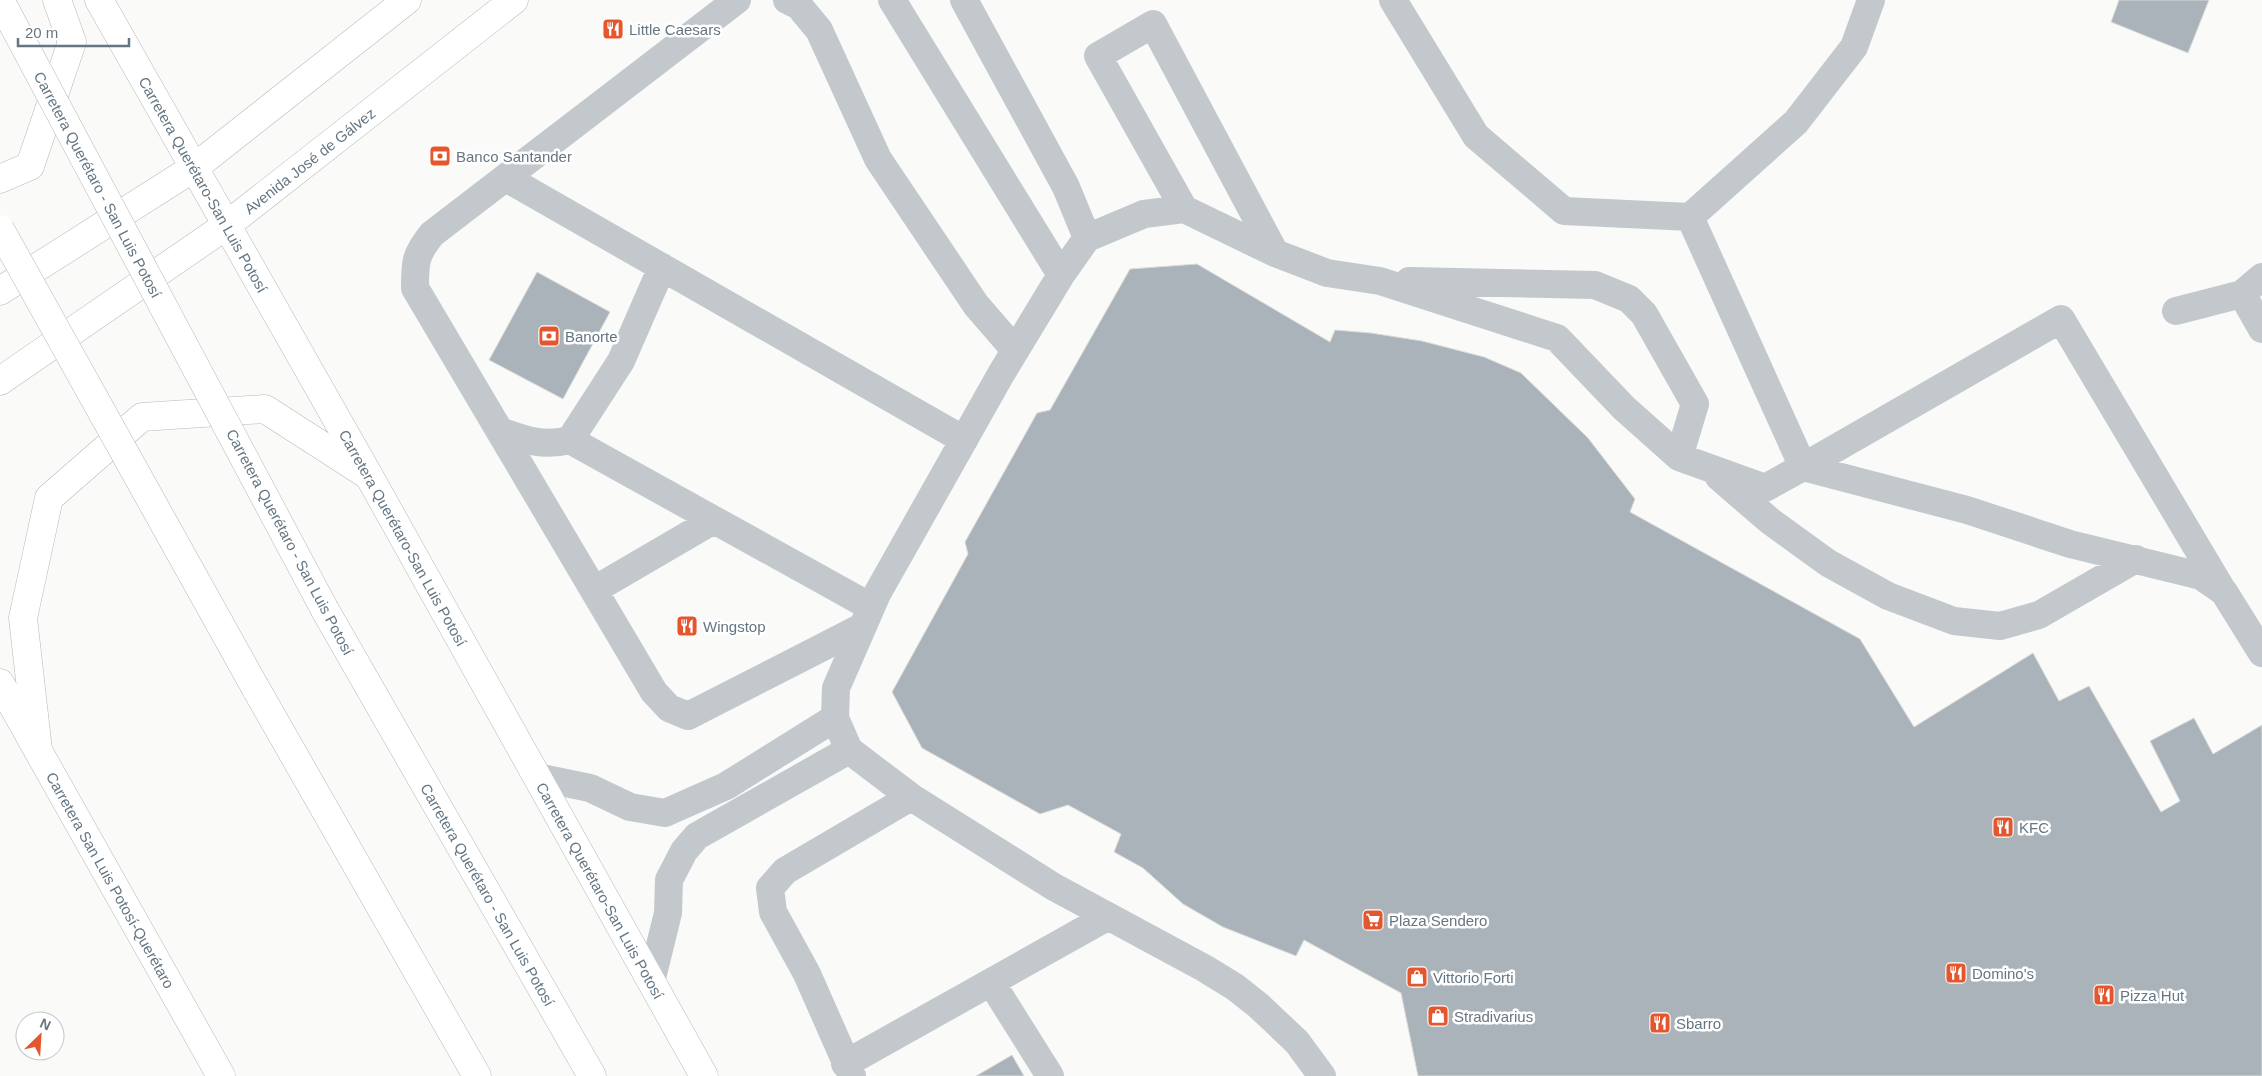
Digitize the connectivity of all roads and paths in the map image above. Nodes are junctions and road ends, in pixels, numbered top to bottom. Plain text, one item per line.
1 (0, 0) edge
2 (57, 0) edge
3 (99, 0) edge
4 (407, 0) edge
5 (514, 0) edge
6 (737, 0) edge
7 (787, 0) edge
8 (892, 0) edge
9 (964, 0) edge
10 (1394, 0) edge
11 (1870, 0) edge
12 (194, 167) junction
13 (506, 178) junction
14 (0, 179) edge
15 (1184, 209) junction
16 (1690, 217) junction
17 (227, 225) junction
18 (0, 230) edge
19 (1087, 238) junction
20 (1276, 253) junction
21 (662, 267) junction
22 (1061, 275) junction
23 (2262, 277) edge
24 (1380, 281) junction
25 (0, 291) edge
26 (2242, 294) junction
27 (2176, 311) dead end
28 (2262, 329) edge
29 (1015, 350) junction
30 (0, 381) edge
31 (500, 431) junction
32 (570, 440) junction
33 (964, 440) junction
34 (1680, 457) junction
35 (1803, 467) junction
36 (1709, 468) junction
37 (369, 476) junction
38 (714, 520) junction
39 (2136, 559) junction
40 (594, 590) junction
41 (2224, 592) junction
42 (867, 617) junction
43 (2262, 653) edge
44 (0, 684) edge
45 (835, 718) junction
46 (38, 750) junction
47 (850, 750) junction
48 (536, 777) junction
49 (911, 797) junction
50 (1107, 917) junction
51 (651, 982) junction
52 (991, 982) junction
53 (848, 1070) edge
54 (222, 1076) edge
55 (477, 1076) edge
56 (592, 1076) edge
57 (704, 1076) edge
58 (1050, 1076) edge
59 (1322, 1076) edge

1 - 56 main road, Carretera Querétaro - San Luis Potosí, bridge
2 - 14 main road
3 - 12 main road, Carretera Querétaro-San Luis Potosí
4 - 12 main road
5 - 17 main road, Avenida José de Gálvez
6 - 13 street
7 - 29 street
8 - 22 street
9 - 19 street
10 - 16 street
11 - 16 street
12 - 17 main road, Carretera Querétaro-San Luis Potosí
12 - 25 main road
13 - 21 street
13 - 31 street
15 - 19 street
15 - 20 street
15 - 20 street
16 - 35 street
17 - 30 main road, Avenida José de Gálvez
17 - 37 main road, Carretera Querétaro-San Luis Potosí
18 - 55 main road, bridge
19 - 22 street
20 - 24 street
21 - 32 street
21 - 33 street
22 - 29 street
23 - 26 street
24 - 34 street
24 - 34 street
26 - 27 street
26 - 28 street
29 - 33 street
31 - 32 street
31 - 40 street
32 - 38 street
33 - 42 street
34 - 36 street
35 - 36 street
35 - 39 street
35 - 41 street
36 - 39 street
37 - 46 main road
37 - 48 main road, Carretera Querétaro-San Luis Potosí
38 - 40 street
38 - 42 street
39 - 41 street
40 - 42 street
41 - 43 street
42 - 45 street
44 - 46 main road, Carretera San Luis Potosí-Querétaro
45 - 47 street
45 - 48 street
46 - 54 main road, Carretera San Luis Potosí-Querétaro
47 - 49 street
47 - 51 street
48 - 51 main road, Carretera Querétaro-San Luis Potosí
49 - 50 street
49 - 53 street
50 - 52 street
50 - 59 street
51 - 57 main road, Carretera Querétaro-San Luis Potosí
52 - 53 street
52 - 58 street

